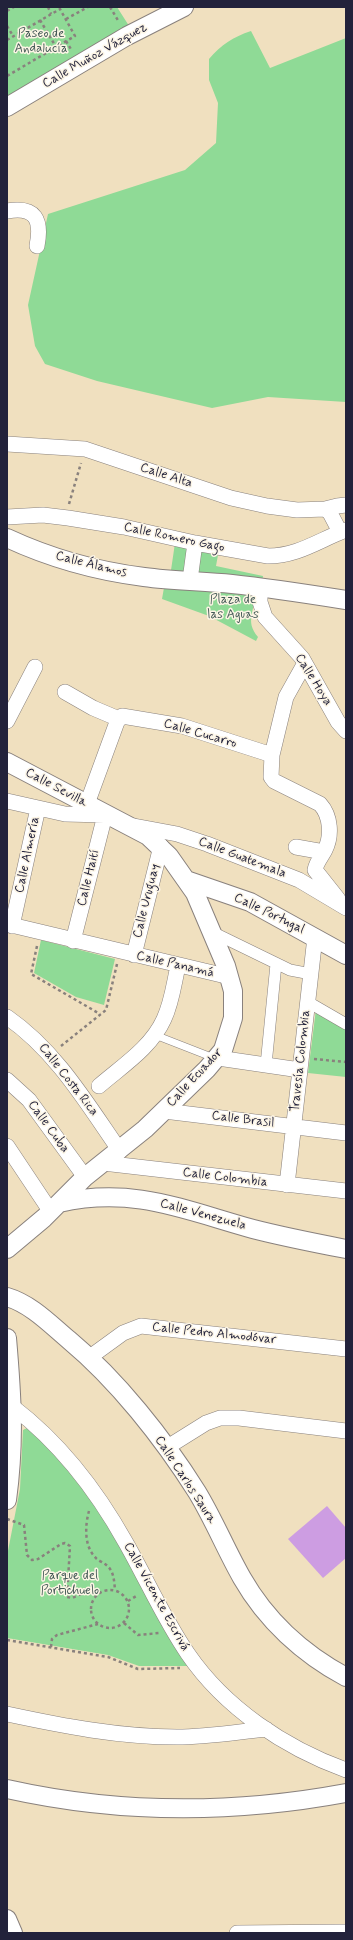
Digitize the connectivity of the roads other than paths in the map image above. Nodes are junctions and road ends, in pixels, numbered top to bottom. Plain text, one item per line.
1 (184, 7) edge
2 (7, 107) edge
3 (7, 211) edge
4 (37, 246) dead end
5 (7, 444) edge
6 (346, 506) edge
7 (325, 510) junction
8 (12, 516) edge
9 (338, 534) edge
10 (12, 540) edge
11 (195, 544) junction
12 (190, 580) junction
13 (260, 587) junction
14 (346, 600) edge
15 (305, 662) junction
16 (35, 667) dead end
17 (65, 692) dead end
18 (119, 719) junction
19 (7, 721) edge
20 (346, 731) edge
21 (272, 755) junction
22 (7, 762) edge
23 (7, 801) edge
24 (87, 804) junction
25 (38, 808) junction
26 (105, 814) junction
27 (132, 826) junction
28 (161, 846) junction
29 (296, 846) dead end
30 (324, 852) junction
31 (189, 881) junction
32 (344, 906) edge
33 (10, 925) edge
34 (212, 932) junction
35 (315, 937) junction
36 (73, 941) junction
37 (127, 954) junction
38 (346, 955) edge
39 (276, 964) junction
40 (178, 966) junction
41 (311, 974) junction
42 (230, 977) junction
43 (308, 1002) junction
44 (7, 1017) edge
45 (346, 1024) edge
46 (155, 1035) junction
47 (217, 1058) junction
48 (301, 1064) junction
49 (266, 1065) junction
50 (7, 1080) edge
51 (99, 1086) dead end
52 (164, 1111) junction
53 (294, 1126) junction
54 (346, 1133) edge
55 (7, 1146) edge
56 (120, 1151) junction
57 (103, 1163) junction
58 (85, 1177) junction
59 (287, 1185) junction
60 (346, 1191) edge
61 (55, 1207) junction
62 (7, 1249) edge
63 (346, 1249) edge
64 (7, 1297) edge
65 (7, 1338) edge
66 (346, 1349) edge
67 (90, 1357) junction
68 (13, 1407) junction
69 (346, 1431) edge
70 (166, 1448) junction
71 (9, 1479) edge
72 (7, 1500) edge
73 (346, 1677) edge
74 (7, 1714) edge
75 (266, 1729) junction
76 (346, 1770) edge
77 (7, 1789) edge
78 (346, 1793) edge
79 (7, 1919) edge
80 (346, 1932) edge
81 (13, 1933) edge
82 (237, 1933) edge

1 - 2 street, Calle Muñoz Vázquez
3 - 4 street
5 - 7 street, Calle Alta
6 - 7 street, Calle Alta
7 - 9 street
8 - 11 street, Calle Romero Gago
9 - 11 street, Calle Romero Gago
10 - 12 street, Calle Álamos
11 - 12 street
12 - 13 street
13 - 14 street
13 - 15 street, Calle Hoya
15 - 20 street, Calle Hoya
15 - 21 street
16 - 19 street
17 - 18 street
18 - 21 street, Calle Cucarro
18 - 24 street
21 - 30 street
22 - 24 street, Calle Sevilla
23 - 25 street
24 - 26 street, Calle Sevilla
25 - 26 street
25 - 33 street, Calle Almería
26 - 27 street, Calle Ecuador
26 - 36 street, Calle Haití
27 - 28 street, Calle Ecuador
27 - 32 street, Calle Guatemala
28 - 31 street, Calle Ecuador
28 - 37 street, Calle Uruguay
29 - 30 street
30 - 32 street
31 - 34 street, Calle Ecuador
31 - 35 street, Calle Portugal
33 - 36 street, Calle Panamá
34 - 39 street
34 - 42 street, Calle Ecuador
35 - 38 street, Calle Portugal
35 - 41 street, Travesía Colombia
36 - 37 street, Calle Panamá
37 - 40 street, Calle Panamá
39 - 41 street
39 - 49 street
40 - 42 street, Calle Panamá
40 - 46 street
41 - 43 street, Travesía Colombia
42 - 47 street, Calle Ecuador
43 - 45 street
43 - 48 street, Travesía Colombia
44 - 56 street, Calle Costa Rica
46 - 47 lane
46 - 51 street
47 - 49 street
47 - 52 street, Calle Ecuador
48 - 49 street
48 - 53 street, Travesía Colombia
50 - 58 street, Calle Cuba
52 - 53 street, Calle Brasil
52 - 56 street, Calle Ecuador
53 - 54 street, Calle Brasil
53 - 59 street, Travesía Colombia
55 - 61 street
56 - 57 street, Calle Ecuador
57 - 58 street, Calle Ecuador
57 - 59 street, Calle Colombia
58 - 61 street, Calle Ecuador
59 - 60 street, Calle Colombia
61 - 62 street, Calle Ecuador
61 - 63 street, Calle Venezuela
64 - 67 street, Calle Carlos Saura
65 - 68 street
66 - 67 street, Calle Pedro Almodóvar
67 - 70 street, Calle Carlos Saura
68 - 71 street
68 - 75 street, Calle Vicente Escrivá
69 - 70 street
70 - 73 street, Calle Carlos Saura
71 - 72 street
74 - 75 street
75 - 76 street, Calle Vicente Escrivá
77 - 78 street
79 - 81 street
80 - 82 street

